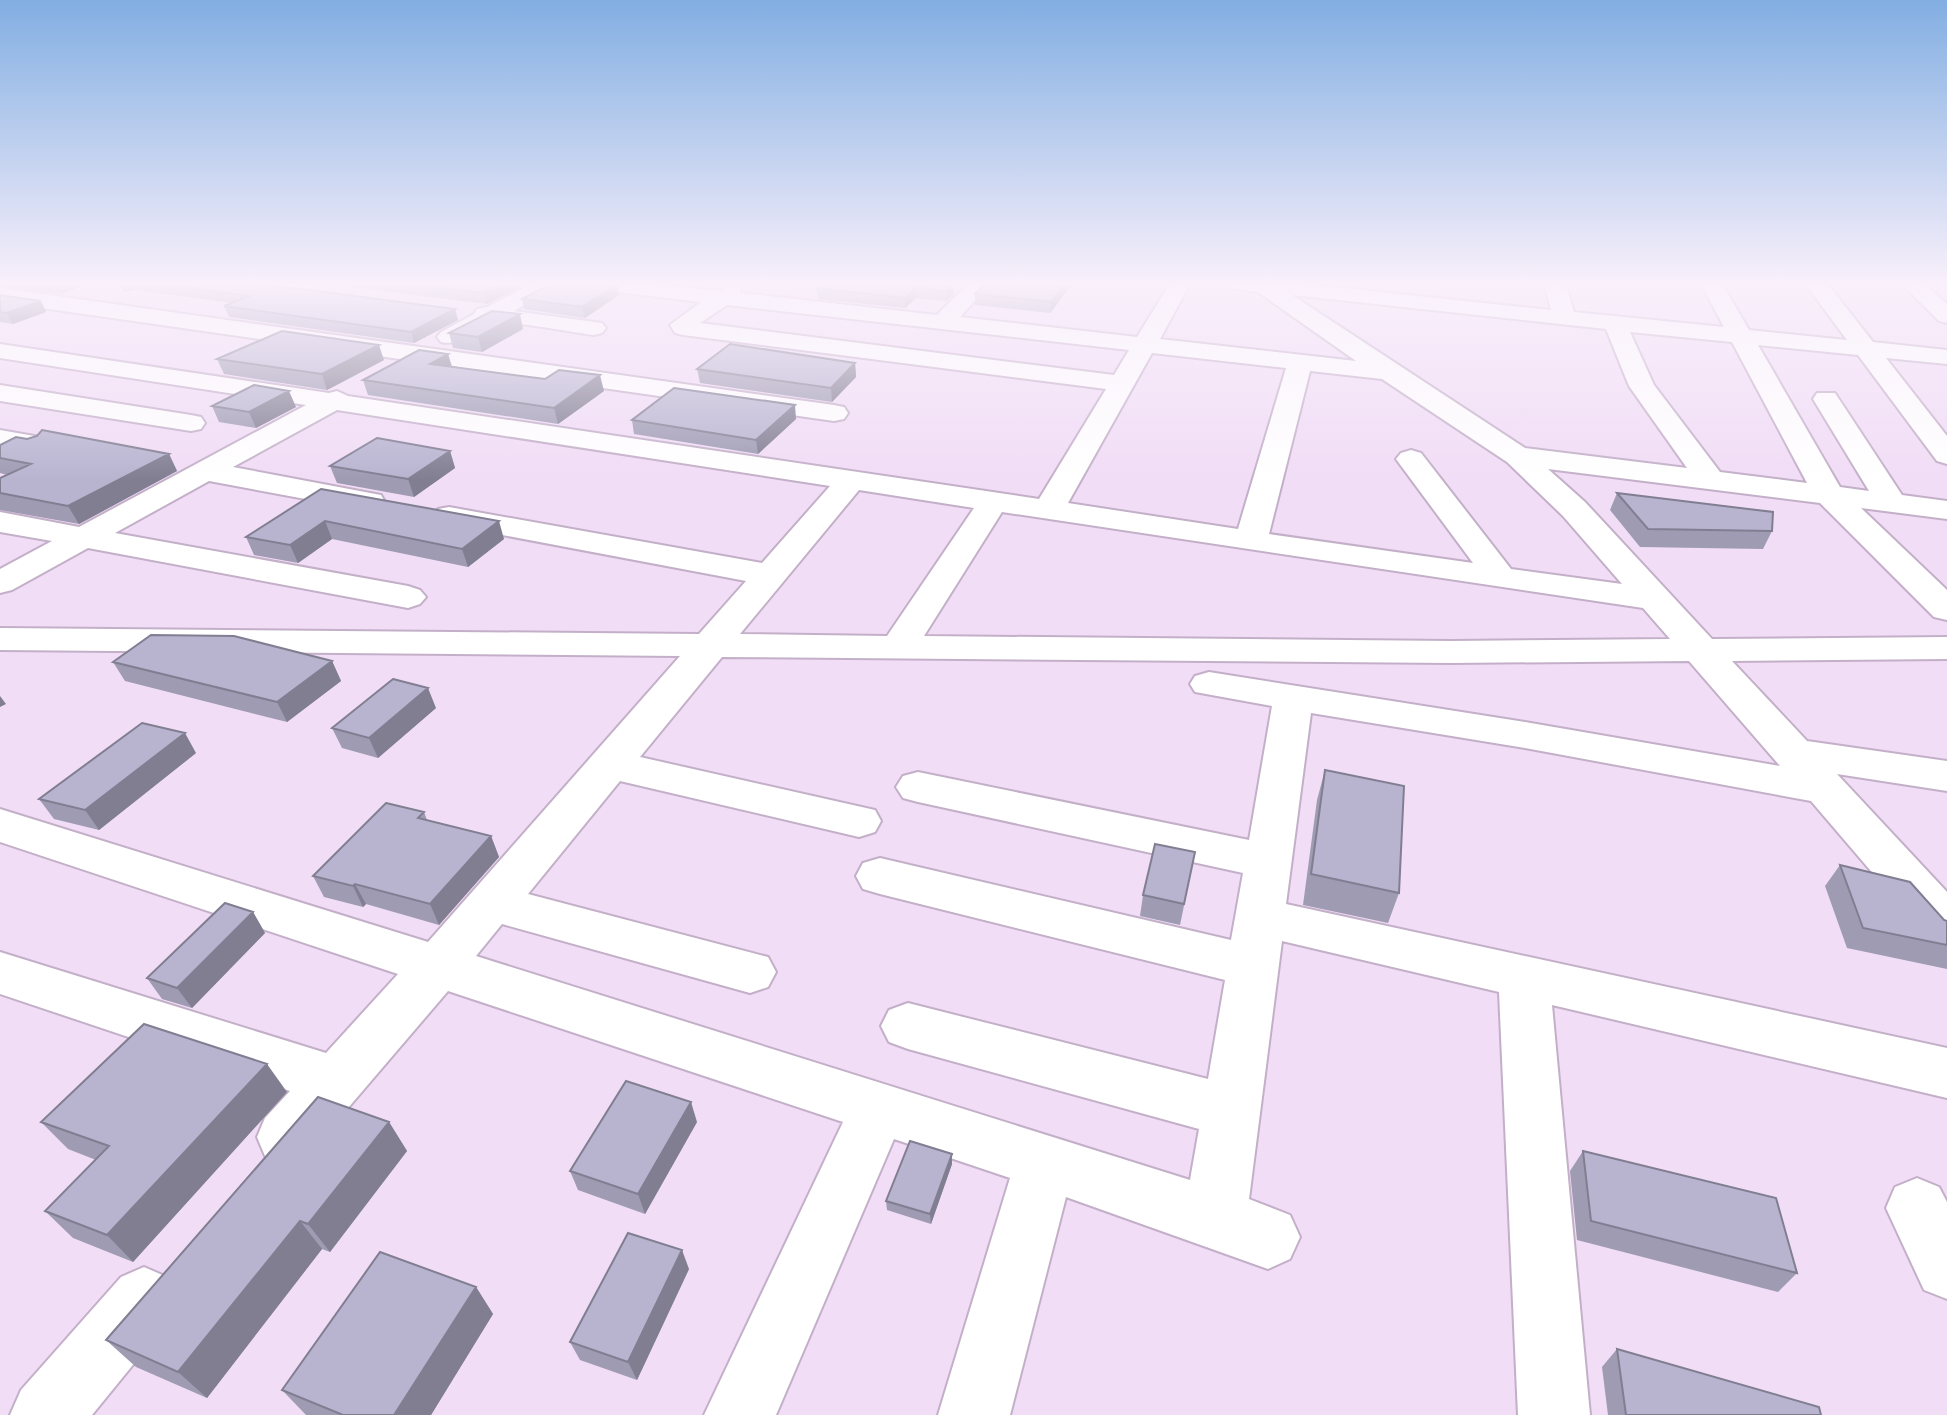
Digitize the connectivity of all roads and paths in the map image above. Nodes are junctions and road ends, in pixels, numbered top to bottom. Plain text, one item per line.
1 (375, 348) edge
2 (430, 348) edge
3 (563, 348) edge
4 (845, 348) edge
5 (1143, 348) edge
6 (1154, 348) edge
7 (1354, 348) edge
8 (1626, 348) edge
9 (1748, 348) edge
10 (1867, 348) joint
11 (0, 351) edge
12 (419, 354) junction
13 (1947, 357) edge
14 (1300, 363) junction
15 (528, 370) junction
16 (1388, 372) junction
17 (1123, 384) junction
18 (0, 393) edge
19 (1826, 399) dead end
20 (331, 402) junction
21 (834, 413) dead end
22 (191, 423) dead end
23 (0, 438) edge
24 (36, 444) edge
25 (1947, 455) edge
26 (1517, 456) junction
27 (1411, 459) dead end
28 (205, 471) junction
29 (852, 479) junction
30 (1710, 480) junction
31 (1829, 495) junction
32 (994, 501) junction
33 (1892, 503) junction
34 (393, 506) edge
35 (1049, 509) junction
36 (1947, 510) edge
37 (424, 512) edge
38 (0, 522) edge
39 (83, 538) junction
40 (1251, 541) junction
41 (770, 575) junction
42 (1501, 578) junction
43 (0, 583) edge
44 (408, 597) dead end
45 (1654, 599) junction
46 (1947, 609) edge
47 (0, 639) edge
48 (710, 645) junction
49 (898, 647) junction
50 (1947, 648) edge
51 (1701, 652) junction
52 (1209, 684) dead end
53 (1293, 697) junction
54 (1792, 753) junction
55 (609, 764) junction
56 (1947, 776) edge
57 (918, 787) dead end
58 (1824, 789) junction
59 (859, 821) dead end
60 (0, 825) edge
61 (1269, 861) junction
62 (880, 876) dead end
63 (492, 903) junction
64 (1947, 925) edge
65 (1256, 942) junction
66 (437, 967) junction
67 (750, 972) dead end
68 (0, 973) edge
69 (1524, 978) junction
70 (908, 1026) dead end
71 (1947, 1073) edge
72 (336, 1081) junction
73 (879, 1108) junction
74 (1231, 1111) junction
75 (1045, 1161) junction
76 (257, 1170) edge
77 (1917, 1208) dead end
78 (1215, 1219) junction
79 (1268, 1237) dead end
80 (177, 1263) edge
81 (1947, 1267) edge
82 (46, 1415) edge
83 (740, 1415) edge
84 (974, 1415) edge
85 (1554, 1415) edge

1 - 12 street
2 - 12 street
3 - 15 street
4 - 17 street
5 - 17 street
6 - 14 street
7 - 16 street
8 - 30 street
9 - 31 street
10 - 13 street
10 - 25 street
11 - 20 street
12 - 15 street
12 - 20 street
14 - 16 street
14 - 40 street
15 - 21 street
16 - 26 street
17 - 35 street
18 - 22 street
19 - 33 street
20 - 28 street
20 - 29 street
23 - 24 street
26 - 30 street
26 - 45 street
27 - 42 street
28 - 34 street
28 - 39 street
29 - 32 street
29 - 41 street
30 - 31 street
31 - 33 street
31 - 46 street
32 - 35 street
32 - 49 street
33 - 36 street
35 - 40 street
37 - 41 street
38 - 39 street
39 - 43 street
39 - 44 street
40 - 42 street
41 - 48 street
42 - 45 street
45 - 51 street
47 - 48 street
48 - 49 street
48 - 55 street
49 - 51 street
50 - 51 street
51 - 54 street
52 - 53 street
53 - 58 street
53 - 61 street
54 - 56 street
54 - 58 street
55 - 59 street
55 - 63 street
57 - 61 street
58 - 64 street
60 - 66 street
61 - 65 street
62 - 65 street
63 - 66 street
63 - 67 street
65 - 69 street
65 - 74 street
66 - 72 street
66 - 73 street
68 - 72 street
69 - 71 street
69 - 85 street
70 - 74 street
72 - 76 street
73 - 75 street
73 - 83 street
74 - 78 street
75 - 78 street
75 - 84 street
77 - 81 street
78 - 79 street
80 - 82 street

